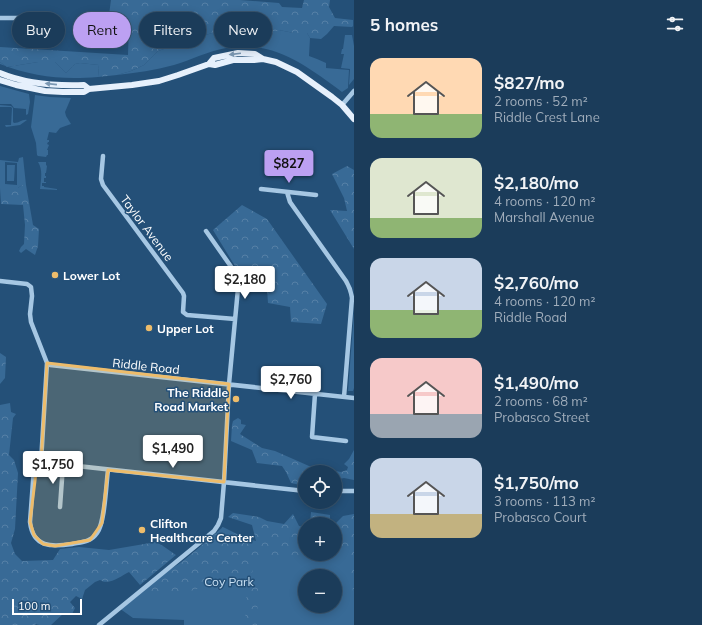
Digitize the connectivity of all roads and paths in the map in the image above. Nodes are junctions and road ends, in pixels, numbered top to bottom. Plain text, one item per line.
1 (0, 18) edge
2 (12, 18) edge
3 (0, 73) edge
4 (0, 80) edge
5 (89, 89) junction
6 (354, 91) edge
7 (342, 105) junction
8 (354, 119) edge
9 (103, 156) dead end
10 (260, 189) dead end
11 (287, 192) junction
12 (316, 195) dead end
13 (206, 231) dead end
14 (0, 281) edge
15 (235, 319) junction
16 (47, 363) junction
17 (229, 384) junction
18 (315, 394) junction
19 (344, 397) junction
20 (354, 398) edge
21 (346, 441) dead end
22 (41, 462) junction
23 (63, 465) junction
24 (108, 470) junction
25 (224, 482) junction
26 (298, 490) edge
27 (342, 491) edge
28 (354, 491) edge
29 (60, 507) dead end
30 (99, 625) edge

1 - 2 street
5 -> 3 main road
4 - 5 main road
5 - 7 main road
6 - 7 street
7 - 8 main road
9 - 15 street, Taylor Avenue
10 - 11 street
11 - 12 street
11 - 19 street
13 - 15 street
14 - 16 street
15 - 17 street
16 - 17 street, Riddle Road
16 - 22 street
17 - 18 street, Riddle Road
17 - 25 street
18 - 19 street, Riddle Road
18 - 21 street
19 - 20 street, Riddle Road
22 - 23 street
22 - 24 street
23 - 24 street
23 - 29 street
24 - 25 street
25 - 26 street
25 - 30 street
27 - 28 street

